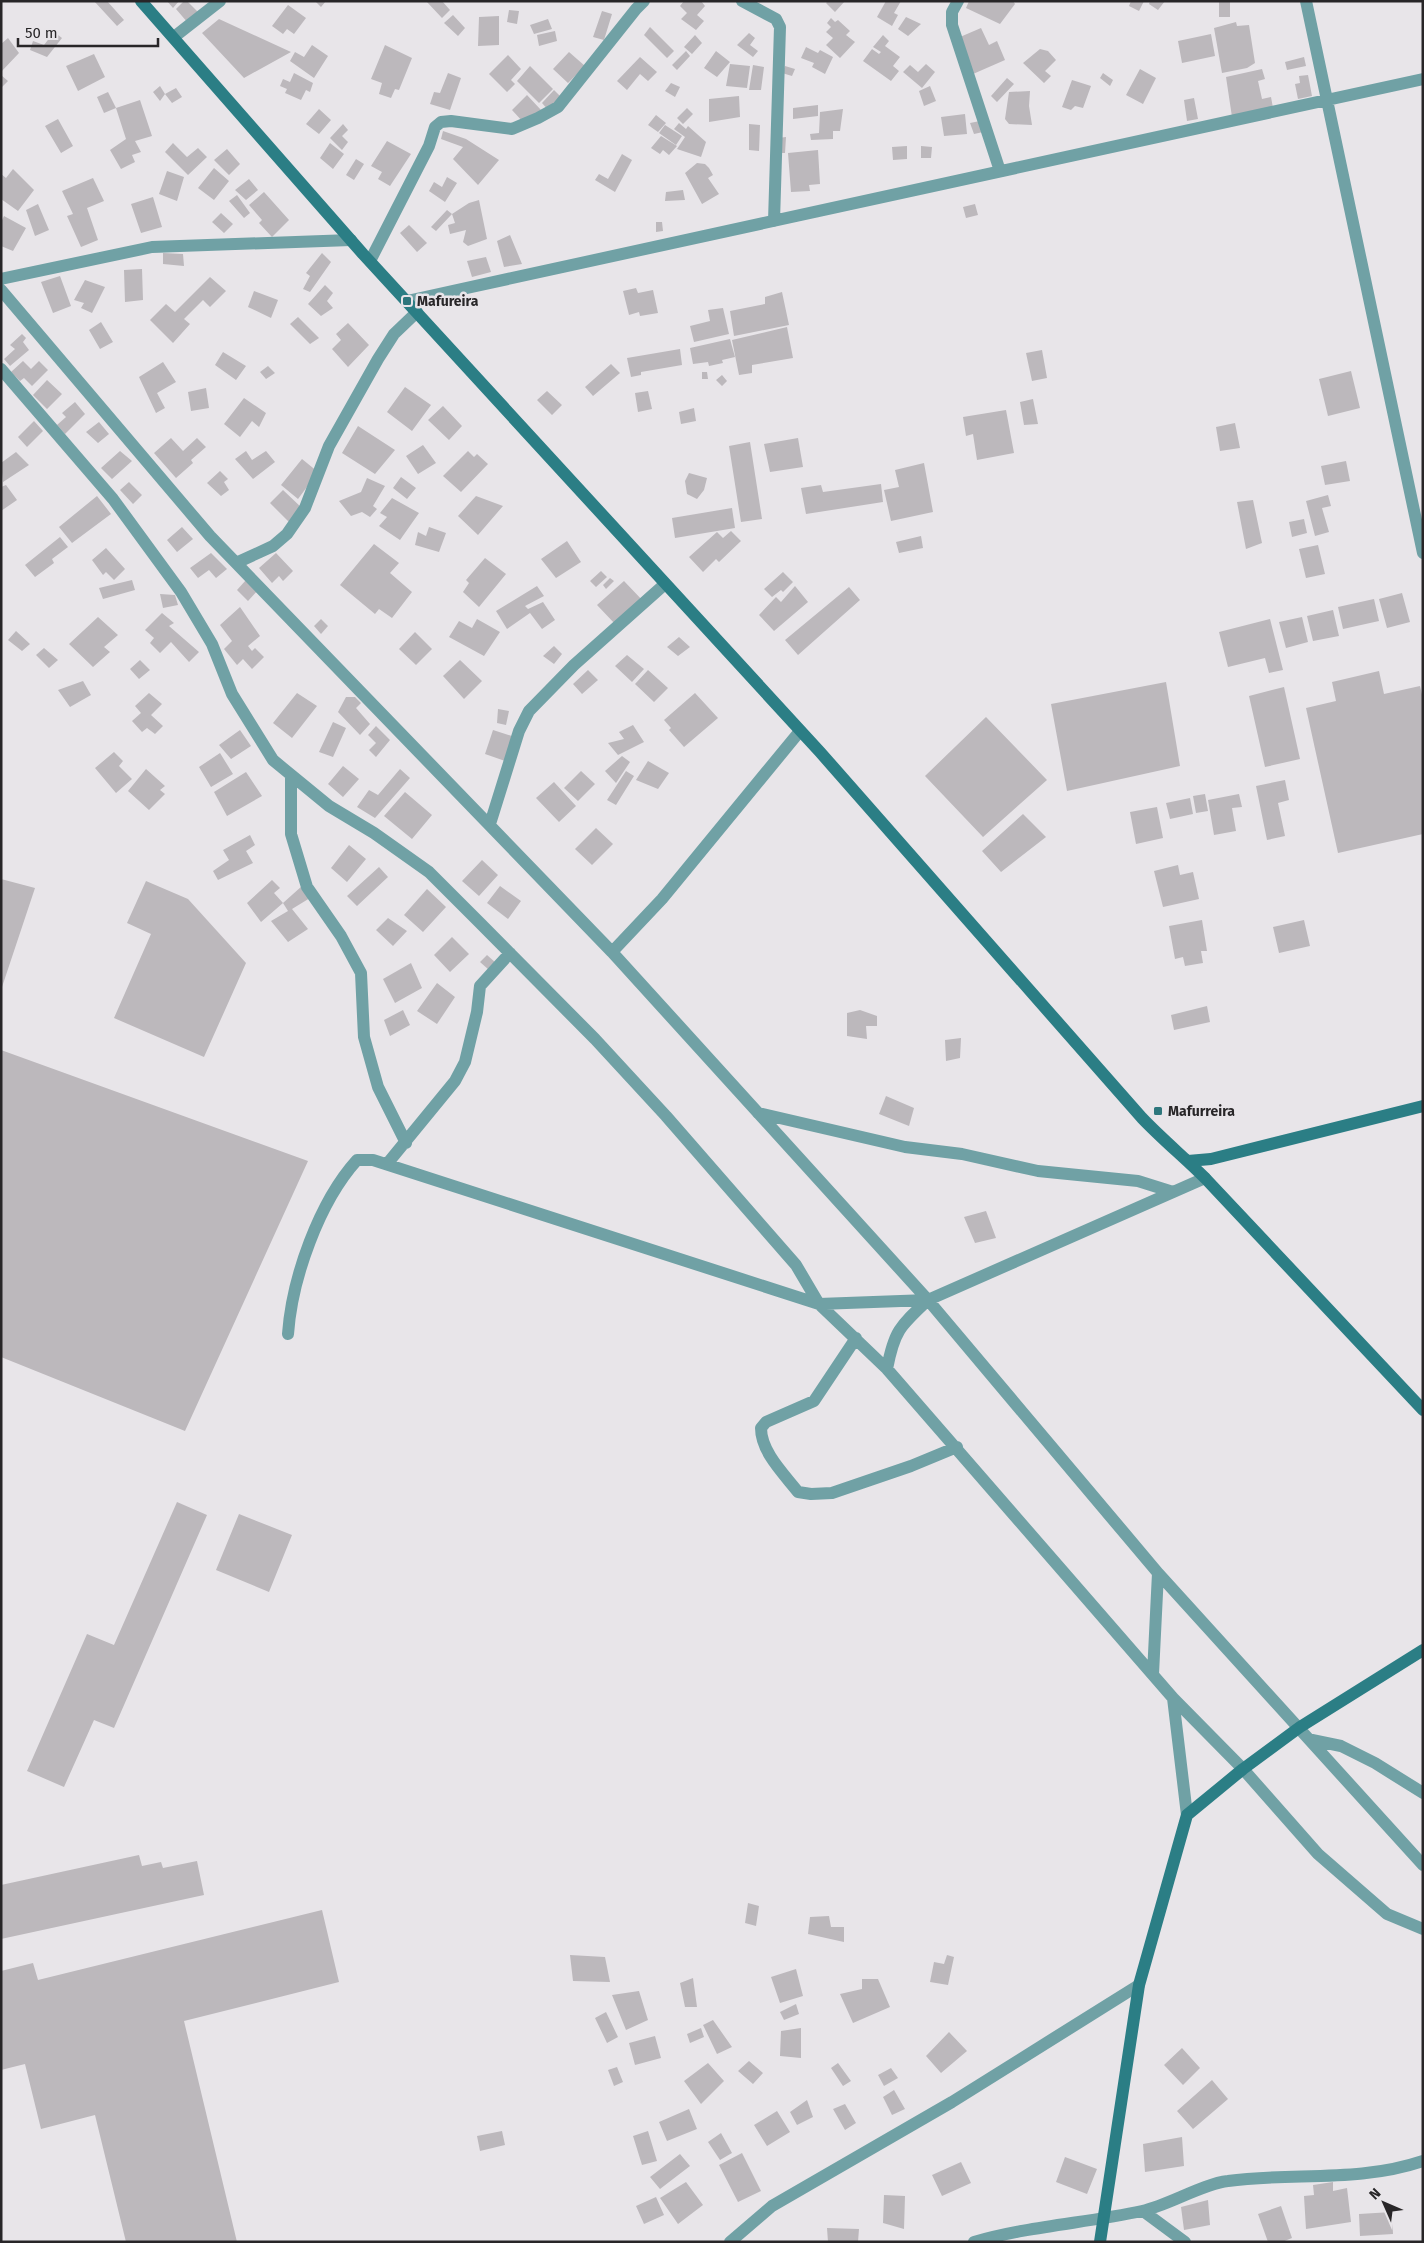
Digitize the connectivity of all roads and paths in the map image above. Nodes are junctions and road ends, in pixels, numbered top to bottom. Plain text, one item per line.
1 (141, 1) edge
2 (220, 1) edge
3 (742, 1) edge
4 (958, 1) edge
5 (1306, 1) edge
6 (636, 4) edge
7 (174, 37) junction
8 (1423, 79) edge
9 (1328, 100) junction
10 (1000, 171) junction
11 (774, 221) junction
12 (351, 240) junction
13 (370, 261) junction
14 (1, 279) edge
15 (1, 290) edge
16 (407, 301) junction
17 (417, 312) junction
18 (1, 370) edge
19 (1423, 553) edge
20 (236, 563) junction
21 (665, 584) junction
22 (800, 731) junction
23 (291, 777) junction
24 (490, 824) junction
25 (612, 952) junction
26 (510, 953) junction
27 (1423, 1106) edge
28 (758, 1113) junction
29 (406, 1143) junction
30 (1188, 1161) junction
31 (387, 1164) junction
32 (1205, 1178) junction
33 (1173, 1192) junction
34 (928, 1300) junction
35 (819, 1304) junction
36 (288, 1334) dead end
37 (856, 1338) junction
38 (887, 1369) junction
39 (1423, 1410) edge
40 (957, 1447) junction
41 (1158, 1573) junction
42 (1423, 1650) edge
43 (1153, 1674) junction
44 (1173, 1698) junction
45 (1300, 1727) junction
46 (1312, 1740) junction
47 (1242, 1769) junction
48 (1423, 1793) edge
49 (1187, 1815) junction
50 (1423, 1865) edge
51 (1423, 1929) edge
52 (1139, 1985) junction
53 (1423, 2161) edge
54 (1143, 2211) junction
55 (1102, 2217) junction
56 (730, 2242) edge
57 (974, 2242) edge
58 (1100, 2242) edge
59 (1186, 2242) edge

1 - 7 main road
2 - 7 street
3 - 11 street
4 - 10 street
5 - 9 street
6 - 13 street
7 - 12 main road
8 - 9 street
9 - 10 street
9 - 19 street
10 - 11 street
11 - 16 street
12 - 13 main road
12 - 14 street
13 - 16 main road
15 - 20 street
16 - 17 main road
17 - 20 street
17 - 21 main road
18 - 23 street
20 - 24 street
21 - 22 main road
21 - 24 street
22 - 25 street
22 - 30 main road
23 - 26 street
23 - 29 street
24 - 25 street
25 - 28 street
26 - 29 street
26 - 35 street
27 - 30 main road
28 - 33 street
28 - 34 street
29 - 31 street
30 - 32 main road
31 - 35 street
31 - 36 street
32 - 33 street
32 - 39 main road
33 - 34 street
34 - 35 street
34 - 38 street
34 - 41 street
35 - 37 street
37 - 38 street
37 - 40 street
38 - 40 street
40 - 43 street
41 - 43 street
41 - 45 street
42 - 45 main road
43 - 44 street
44 - 47 street
44 - 49 street
45 - 46 street
45 - 47 main road
46 - 48 street
46 - 50 street
47 - 49 main road
47 - 51 street
49 - 52 main road
52 - 55 main road
52 - 56 street
53 - 54 street
54 - 55 street
54 - 59 street
55 - 57 street
55 - 58 main road

